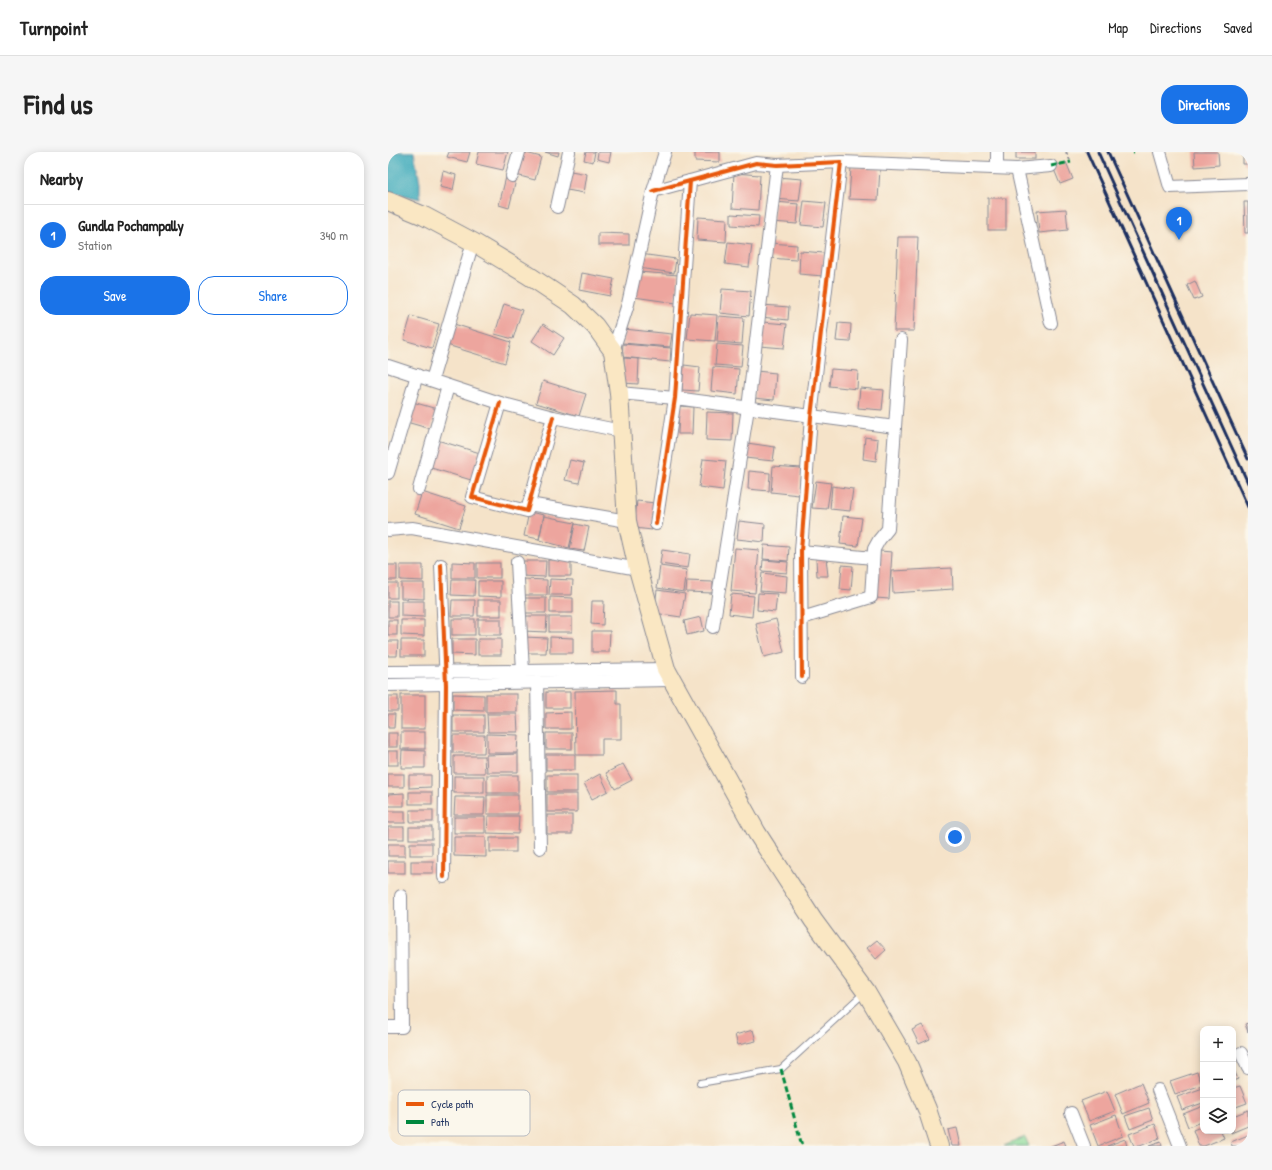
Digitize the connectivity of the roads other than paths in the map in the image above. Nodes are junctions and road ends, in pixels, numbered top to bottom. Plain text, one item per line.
1 (519, 152) edge
2 (569, 152) edge
3 (665, 152) edge
4 (997, 152) edge
5 (1160, 152) edge
6 (757, 158) edge
7 (866, 158) edge
8 (836, 159) edge
9 (777, 165) junction
10 (1051, 166) dead end
11 (997, 168) junction
12 (1017, 169) junction
13 (512, 176) dead end
14 (690, 181) junction
15 (1248, 184) edge
16 (653, 192) junction
17 (388, 201) edge
18 (557, 207) dead end
19 (473, 242) junction
20 (1051, 323) dead end
21 (901, 340) dead end
22 (613, 351) junction
23 (388, 366) edge
24 (416, 376) junction
25 (432, 380) junction
26 (448, 386) junction
27 (619, 394) junction
28 (674, 398) junction
29 (500, 403) junction
30 (748, 408) junction
31 (553, 417) junction
32 (811, 417) junction
33 (895, 427) junction
34 (621, 431) junction
35 (388, 473) edge
36 (418, 489) dead end
37 (529, 504) junction
38 (627, 521) junction
39 (656, 524) dead end
40 (388, 530) edge
41 (801, 551) junction
42 (873, 558) junction
43 (517, 562) dead end
44 (441, 565) dead end
45 (638, 569) junction
46 (802, 618) junction
47 (713, 627) dead end
48 (523, 671) junction
49 (388, 672) edge
50 (445, 672) junction
51 (668, 674) junction
52 (802, 677) dead end
53 (537, 682) junction
54 (446, 684) junction
55 (388, 685) edge
56 (540, 848) dead end
57 (444, 877) dead end
58 (402, 896) dead end
59 (866, 992) junction
60 (388, 1027) edge
61 (1242, 1053) dead end
62 (1248, 1068) edge
63 (700, 1083) dead end
64 (1158, 1090) dead end
65 (1071, 1113) dead end
66 (939, 1146) edge
67 (1084, 1146) edge
68 (1180, 1146) edge

1 - 13 street
2 - 18 street
3 - 16 street
4 - 11 street
5 - 15 street
6 - 9 street
6 - 14 street
7 - 8 street
7 - 11 street
8 - 9 street
8 - 32 street
9 - 30 street
10 - 12 street
11 - 12 street
12 - 20 street
14 - 16 street
14 - 28 street
16 - 22 street
17 - 19 main road
19 - 22 main road
19 - 25 street
21 - 33 street
22 - 27 main road
23 - 24 street
24 - 25 street
24 - 35 street
25 - 26 street
26 - 29 street
26 - 36 street
27 - 28 street
27 - 34 main road
28 - 30 street
28 - 39 street
29 - 31 street
29 - 37 street
30 - 32 street
30 - 47 street
31 - 34 street
31 - 37 street
32 - 33 street
32 - 41 street
33 - 42 street
34 - 38 main road
37 - 38 street
38 - 45 main road
40 - 45 street
41 - 42 street
41 - 46 street
42 - 46 street
43 - 48 street
44 - 50 street
45 - 51 main road
46 - 52 street
48 - 50 street
48 - 51 street
49 - 50 street
50 - 54 street
51 - 53 street
51 - 59 main road
53 - 54 street
53 - 56 street
54 - 55 street
54 - 57 street
58 - 60 street
59 - 63 lane
59 - 66 main road
61 - 62 street
64 - 68 street
65 - 67 street

